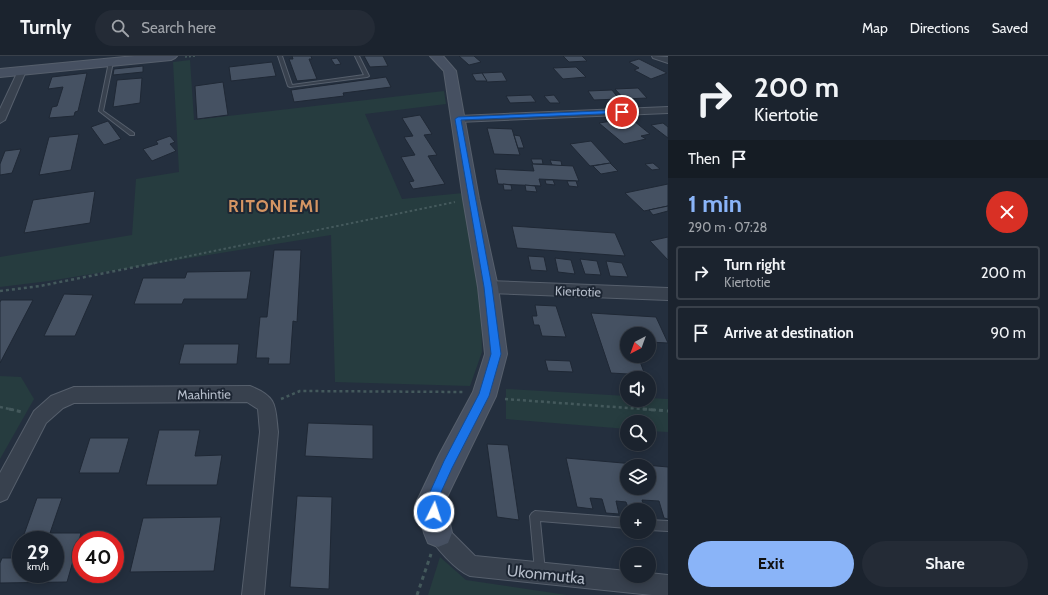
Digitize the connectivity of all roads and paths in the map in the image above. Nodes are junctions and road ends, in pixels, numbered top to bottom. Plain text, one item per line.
1 (171, 56) edge
2 (280, 56) edge
3 (357, 56) edge
4 (436, 56) edge
5 (656, 56) edge
6 (668, 60) edge
7 (111, 62) junction
8 (22, 72) junction
9 (0, 73) edge
10 (668, 110) edge
11 (458, 119) junction
12 (0, 120) edge
13 (132, 134) dead end
14 (471, 199) junction
15 (488, 287) junction
16 (0, 291) edge
17 (668, 294) edge
18 (484, 396) junction
19 (266, 405) junction
20 (0, 407) edge
21 (668, 411) edge
22 (40, 417) junction
23 (0, 492) edge
24 (620, 522) edge
25 (656, 525) edge
26 (668, 526) edge
27 (438, 533) junction
28 (540, 573) junction
29 (668, 586) edge
30 (253, 595) edge
31 (417, 595) edge

1 - 7 street
2 - 3 lane
4 - 11 street
5 - 6 street
7 - 8 street
7 - 13 lane
8 - 9 street
8 - 12 street
10 - 11 street
11 - 14 street
14 - 15 street
14 - 16 path
15 - 17 street, Kiertotie
15 - 18 street
18 - 19 path
18 - 21 path
18 - 27 street
19 - 22 street, Maahintie
19 - 30 street
20 - 22 path
22 - 23 street, Maahintie
24 - 28 lane
25 - 26 lane
27 - 28 street, Ukonmutka
27 - 31 path
28 - 29 street, Ukonmutka

